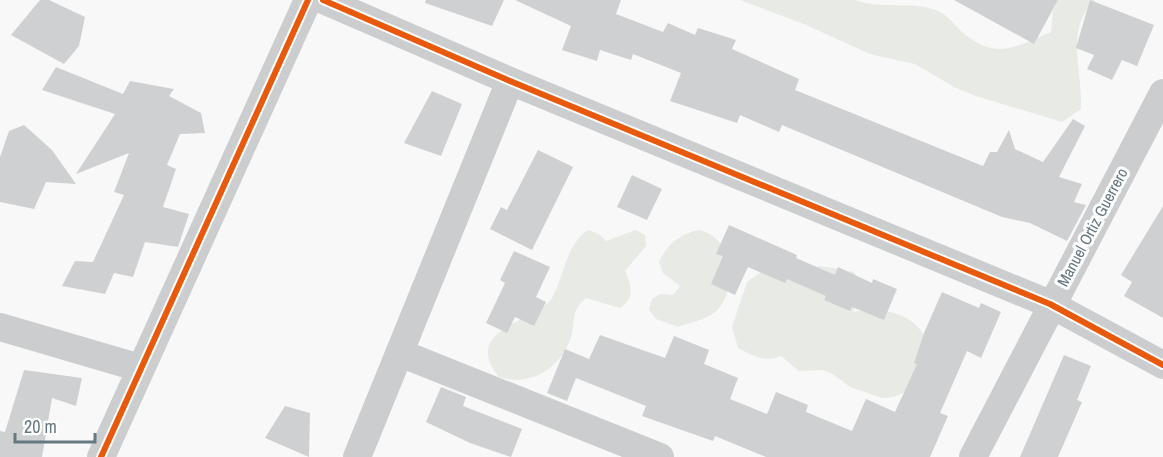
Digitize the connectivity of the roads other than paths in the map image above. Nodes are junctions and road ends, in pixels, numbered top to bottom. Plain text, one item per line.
1 (308, 0) edge
2 (323, 0) edge
3 (510, 81) junction
4 (1163, 93) edge
5 (1050, 304) junction
6 (0, 327) edge
7 (400, 353) junction
8 (1163, 365) edge
9 (140, 368) junction
10 (101, 457) edge
11 (357, 457) edge
12 (660, 457) edge
13 (973, 457) edge

1 - 9 street
2 - 3 street
3 - 5 street
3 - 7 street
4 - 5 street, Manuel Ortiz Guerrero
5 - 8 street
5 - 13 street, Manuel Ortiz Guerrero
6 - 9 street
7 - 11 street
7 - 12 street
9 - 10 street

